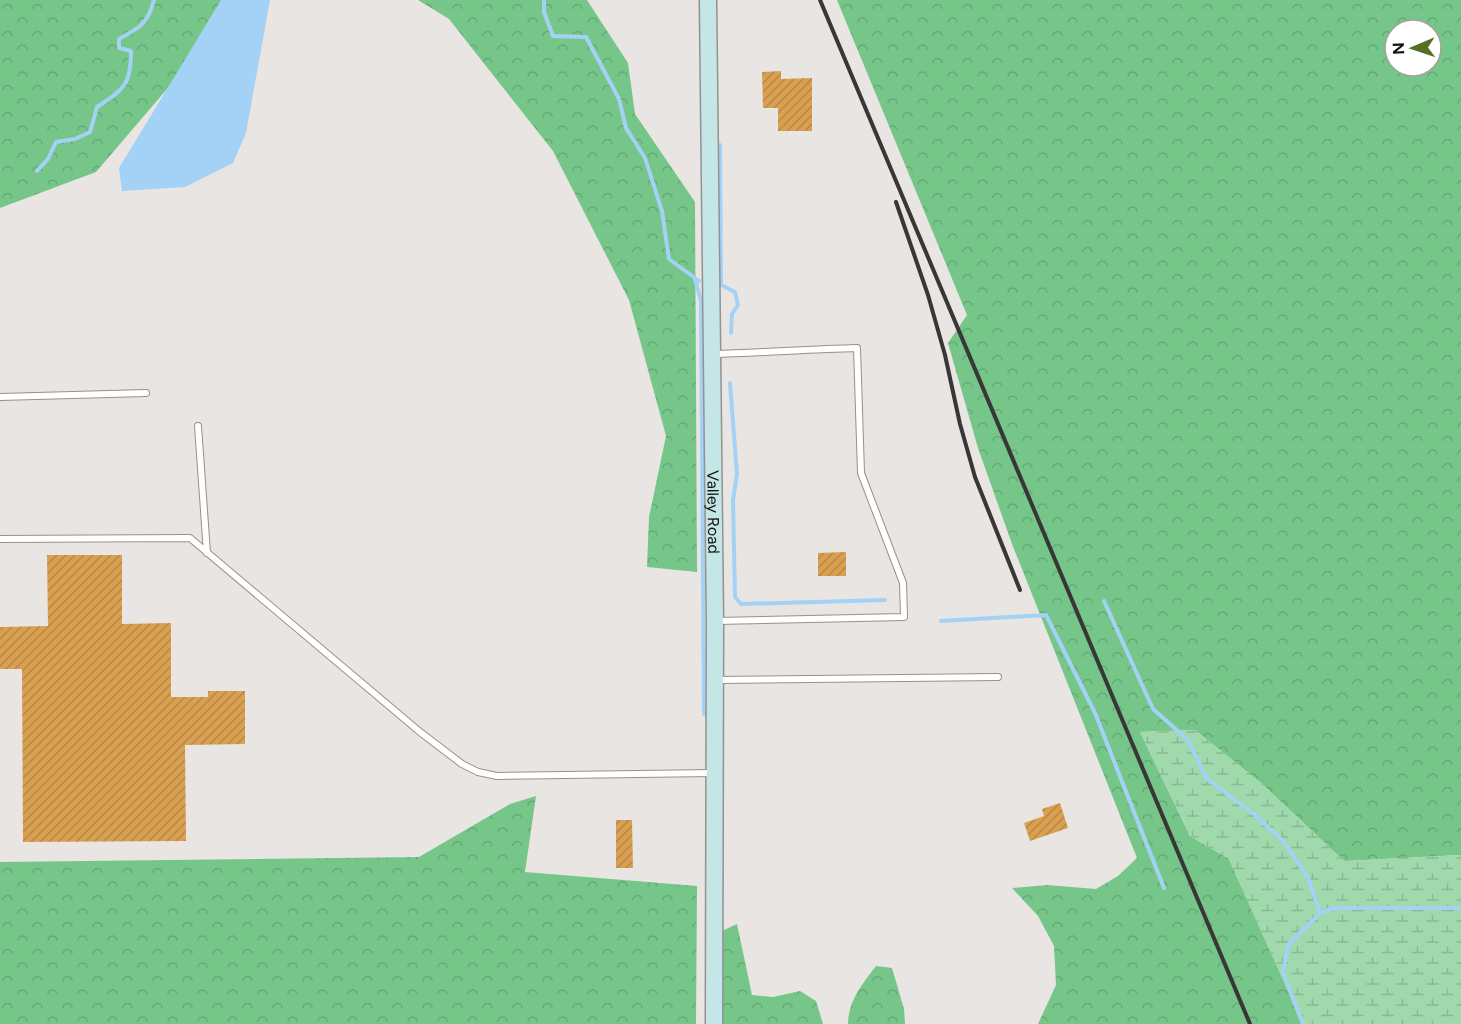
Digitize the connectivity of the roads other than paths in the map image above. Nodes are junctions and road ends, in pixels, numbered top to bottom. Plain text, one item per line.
1 (708, 0) edge
2 (713, 354) junction
3 (146, 393) dead end
4 (0, 397) edge
5 (198, 426) dead end
6 (0, 539) edge
7 (207, 553) junction
8 (715, 621) junction
9 (998, 677) dead end
10 (715, 680) junction
11 (715, 773) junction
12 (714, 1024) edge

1 - 2 street, Valley Road
2 - 8 street, Valley Road
2 - 8 lane
3 - 4 lane
5 - 7 lane
6 - 7 lane
7 - 11 lane
8 - 10 street, Valley Road
9 - 10 lane
10 - 11 street, Valley Road
11 - 12 street, Valley Road

